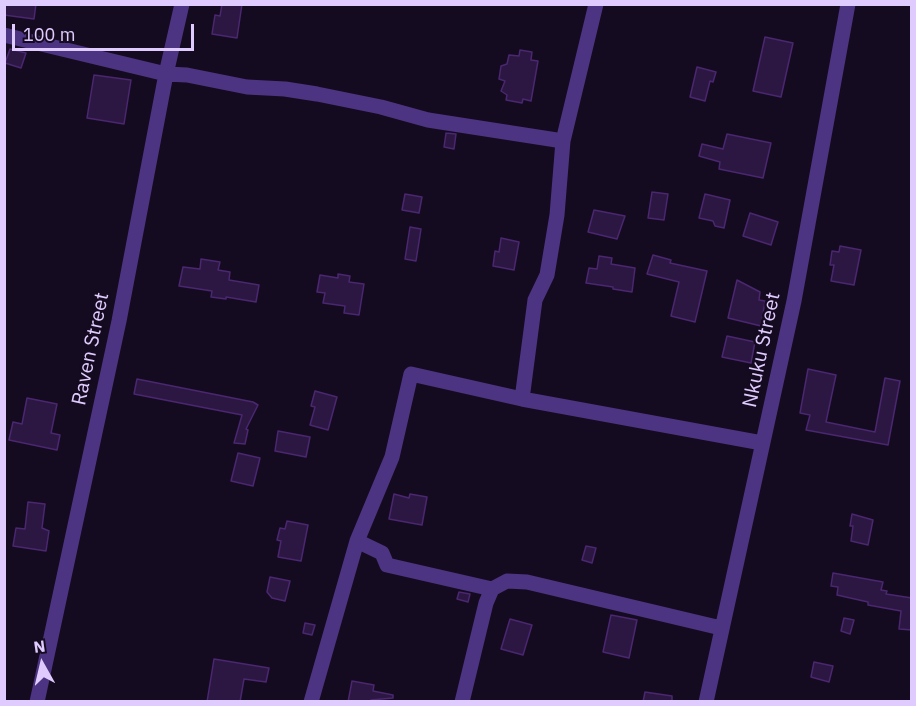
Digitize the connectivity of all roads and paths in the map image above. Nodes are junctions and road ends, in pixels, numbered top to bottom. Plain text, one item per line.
1 (182, 4) edge
2 (596, 4) edge
3 (848, 4) edge
4 (4, 35) edge
5 (166, 74) junction
6 (562, 141) junction
7 (522, 399) junction
8 (762, 443) junction
9 (357, 541) junction
10 (492, 589) junction
11 (721, 628) junction
12 (37, 702) edge
13 (311, 702) edge
14 (462, 702) edge
15 (706, 702) edge

1 - 5 street, Raven Street
2 - 6 street
3 - 8 street, Nkuku Street
4 - 5 street
5 - 6 street
5 - 12 street, Raven Street
6 - 7 street
7 - 8 street
7 - 9 street
8 - 11 street, Nkuku Street
9 - 10 street
9 - 13 street
10 - 11 street
10 - 14 street
11 - 15 street, Nkuku Street

